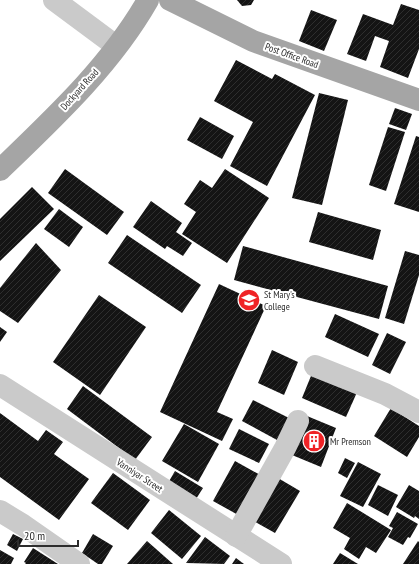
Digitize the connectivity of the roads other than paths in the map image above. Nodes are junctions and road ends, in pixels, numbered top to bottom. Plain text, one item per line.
1 (54, 0) edge
2 (148, 0) edge
3 (170, 0) edge
4 (116, 46) junction
5 (419, 100) edge
6 (0, 170) edge
7 (315, 366) dead end
8 (0, 385) edge
9 (419, 412) edge
10 (298, 420) dead end
11 (0, 511) edge
12 (236, 536) junction
13 (79, 564) edge
14 (281, 564) edge

1 - 4 street
2 - 4 main road, Dockyard Road
3 - 5 main road, Post Office Road
4 - 6 main road, Dockyard Road
7 - 9 street
8 - 12 street, Vanniyar Street
10 - 12 street
11 - 13 street
12 - 14 street, Vanniyar Street

